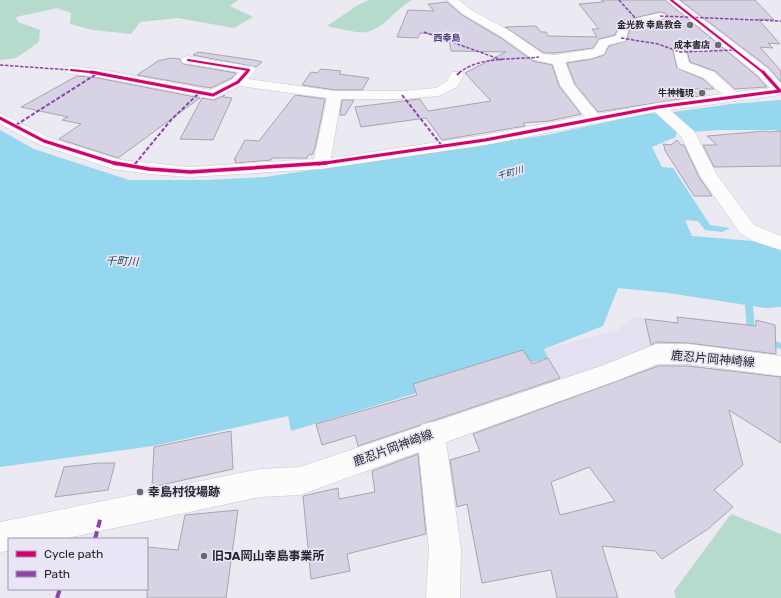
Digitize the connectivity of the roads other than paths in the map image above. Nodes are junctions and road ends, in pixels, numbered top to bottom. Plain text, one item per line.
1 (452, 0) edge
2 (671, 0) edge
3 (660, 16) dead end
4 (680, 52) dead end
5 (555, 59) junction
6 (188, 60) dead end
7 (71, 70) dead end
8 (763, 72) junction
9 (781, 72) edge
10 (457, 75) dead end
11 (238, 82) junction
12 (781, 91) edge
13 (335, 95) junction
14 (733, 97) junction
15 (662, 109) junction
16 (0, 118) edge
17 (594, 118) junction
18 (321, 164) junction
19 (781, 243) edge
20 (781, 366) edge
21 (431, 434) junction
22 (0, 537) edge
23 (443, 598) edge

1 - 5 street
2 - 8 street
3 - 5 street
4 - 14 street
5 - 17 street
6 - 11 street
7 - 11 street
8 - 9 street
8 - 12 street
10 - 13 street
11 - 13 street
12 - 14 street
13 - 18 street
14 - 15 street
15 - 17 street
15 - 19 street
16 - 18 street
17 - 18 street
20 - 21 street, 鹿忍片岡神崎線
21 - 22 street, 鹿忍片岡神崎線
21 - 23 street

